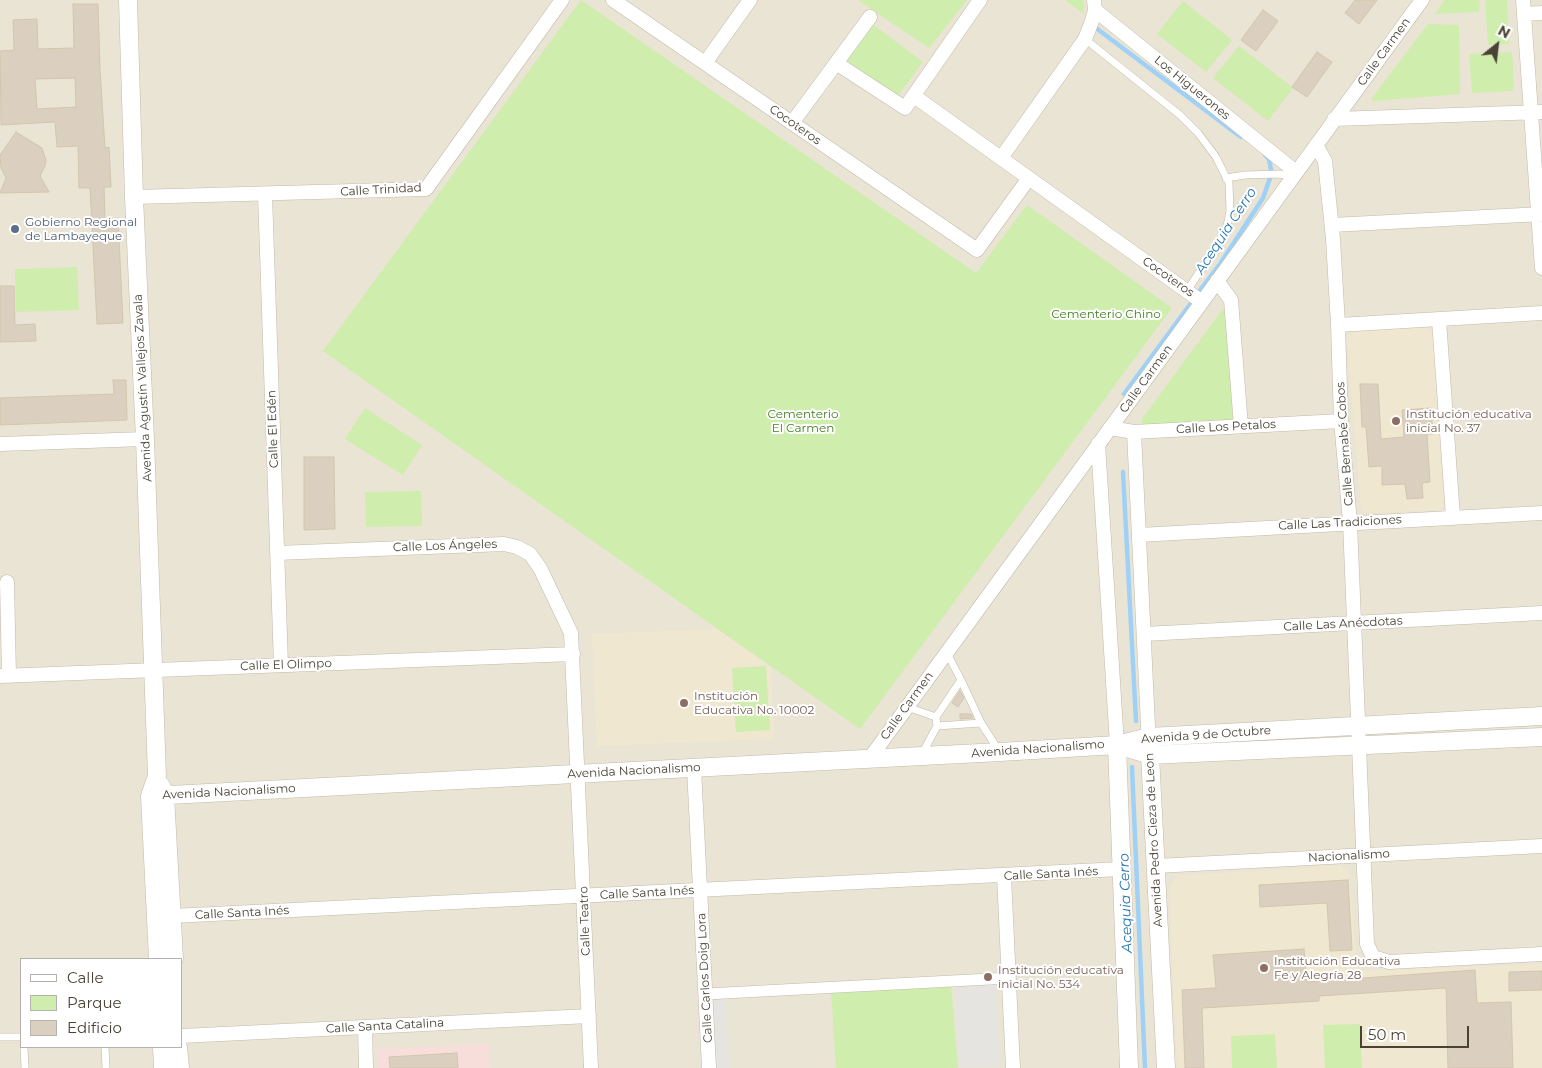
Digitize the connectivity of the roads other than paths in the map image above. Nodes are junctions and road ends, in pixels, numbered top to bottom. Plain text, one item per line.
1 (128, 0) edge
2 (562, 0) edge
3 (613, 0) edge
4 (750, 0) edge
5 (980, 0) edge
6 (1422, 0) edge
7 (1094, 5) edge
8 (1523, 7) edge
9 (1542, 13) edge
10 (870, 17) dead end
11 (1085, 38) junction
12 (705, 63) junction
13 (836, 63) junction
14 (914, 96) junction
15 (1537, 112) edge
16 (1334, 119) junction
17 (792, 123) junction
18 (1316, 145) junction
19 (1001, 158) junction
20 (1294, 174) junction
21 (1029, 178) junction
22 (1226, 178) junction
23 (265, 194) junction
24 (134, 197) junction
25 (1541, 214) edge
26 (1332, 224) junction
27 (1542, 268) edge
28 (1217, 281) junction
29 (1187, 290) junction
30 (1202, 302) junction
31 (1542, 313) edge
32 (1439, 320) junction
33 (1338, 325) junction
34 (1341, 422) junction
35 (1241, 426) junction
36 (1110, 428) junction
37 (1134, 432) junction
38 (145, 438) junction
39 (0, 444) edge
40 (1098, 444) junction
41 (1542, 513) edge
42 (1453, 517) junction
43 (1350, 522) junction
44 (1139, 535) junction
45 (277, 554) junction
46 (7, 582) dead end
47 (1542, 613) edge
48 (1354, 624) junction
49 (1144, 634) junction
50 (947, 652) junction
51 (573, 654) junction
52 (281, 665) junction
53 (154, 670) junction
54 (4, 676) edge
55 (961, 680) junction
56 (907, 707) junction
57 (936, 716) junction
58 (1542, 716) edge
59 (981, 723) junction
60 (1358, 725) junction
61 (937, 726) junction
62 (1149, 736) junction
63 (1542, 737) edge
64 (1117, 744) junction
65 (1360, 745) junction
66 (1000, 752) junction
67 (1150, 755) junction
68 (922, 756) junction
69 (870, 758) junction
70 (694, 768) junction
71 (578, 774) junction
72 (158, 796) junction
73 (1542, 846) edge
74 (1364, 855) junction
75 (1156, 866) junction
76 (1121, 869) junction
77 (1004, 876) junction
78 (701, 890) junction
79 (584, 896) junction
80 (172, 916) junction
81 (1542, 954) edge
82 (158, 958) edge
83 (174, 958) edge
84 (1009, 978) junction
85 (706, 994) junction
86 (589, 1016) junction
87 (365, 1027) junction
88 (182, 1036) edge
89 (0, 1037) edge
90 (20, 1037) edge
91 (24, 1048) edge
92 (105, 1048) edge
93 (162, 1048) edge
94 (178, 1048) edge
95 (25, 1068) edge
96 (106, 1068) edge
97 (163, 1068) edge
98 (180, 1068) edge
99 (366, 1068) edge
100 (591, 1068) edge
101 (709, 1068) edge
102 (1013, 1068) edge
103 (1129, 1068) edge
104 (1166, 1068) edge

1 - 24 street, Avenida Agustín Vallejos Zavala
2 - 23 street, Calle Trinidad
3 - 12 street, Cocoteros
4 - 12 street
5 - 14 street
6 - 16 street, Calle Carmen
7 - 11 street
7 - 20 street, Los Higuerones
8 - 9 street
8 - 15 street
10 - 13 street
11 - 19 street
11 - 22 lane
12 - 17 street, Cocoteros
13 - 14 street
13 - 17 street
14 - 19 street, Cocoteros
15 - 16 street
15 - 25 street
16 - 18 street, Calle Carmen
17 - 21 street, Cocoteros
18 - 20 street, Calle Carmen
18 - 26 street, Calle Bernabé Cobos
19 - 21 street, Cocoteros
20 - 22 lane
20 - 28 street, Calle Carmen
21 - 29 street, Cocoteros
22 - 29 lane
23 - 24 street, Calle Trinidad
23 - 45 street, Calle El Edén
24 - 38 street, Avenida Agustín Vallejos Zavala
25 - 26 street
25 - 27 street
26 - 33 street, Calle Bernabé Cobos
28 - 30 street, Calle Carmen
28 - 35 street
29 - 30 street, Cocoteros
30 - 36 street, Calle Carmen
31 - 32 street
32 - 33 street
32 - 42 street
33 - 34 street, Calle Bernabé Cobos
34 - 35 street, Calle Los Petalos
34 - 43 street, Calle Bernabé Cobos
35 - 37 street, Calle Los Petalos
36 - 37 street, Calle Los Petalos
36 - 40 street, Calle Carmen
37 - 44 street, Avenida Pedro Cieza de Leon
38 - 39 street
38 - 53 street, Avenida Agustín Vallejos Zavala
40 - 50 street, Calle Carmen
40 - 64 street
41 - 42 street, Calle Las Tradiciones
42 - 43 street, Calle Las Tradiciones
43 - 44 street, Calle Las Tradiciones
43 - 48 street, Calle Bernabé Cobos
44 - 49 street, Avenida Pedro Cieza de Leon
45 - 51 street, Calle Los Ángeles
45 - 52 street, Calle El Edén
46 - 54 street
47 - 48 street, Calle Las Anécdotas
48 - 49 street, Calle Las Anécdotas
48 - 60 street, Calle Bernabé Cobos
49 - 62 street, Avenida Pedro Cieza de Leon
50 - 55 lane
50 - 56 street, Calle Carmen
51 - 52 street, Calle El Olimpo
51 - 71 street, Calle Los Ángeles
52 - 53 street, Calle El Olimpo
53 - 54 street, Calle El Olimpo
53 - 72 street, Avenida Agustín Vallejos Zavala
55 - 57 lane
55 - 59 lane
56 - 57 lane
56 - 69 street, Calle Carmen
57 - 61 lane
58 - 60 street, Avenida 9 de Octubre
59 - 61 lane
59 - 66 lane
60 - 62 street, Avenida 9 de Octubre
60 - 65 street, Calle Bernabé Cobos
61 - 68 lane
62 - 64 street, Avenida 9 de Octubre
62 - 67 street, Avenida Pedro Cieza de Leon
63 - 65 street, Avenida 9 de Octubre
64 - 66 street, Avenida Nacionalismo
64 - 67 street, Avenida 9 de Octubre
64 - 76 street
65 - 67 street, Avenida 9 de Octubre
65 - 74 street, Calle Bernabé Cobos
66 - 68 street, Avenida Nacionalismo
67 - 75 street, Avenida Pedro Cieza de Leon
68 - 69 street, Avenida Nacionalismo
69 - 70 street, Avenida Nacionalismo
70 - 71 street, Avenida Nacionalismo
70 - 78 street, Calle Carlos Doig Lora
71 - 72 street, Avenida Nacionalismo
71 - 79 street, Calle Teatro
72 - 80 street, Avenida Agustín Vallejos Zavala
72 - 82 street, Avenida Agustín Vallejos Zavala
73 - 74 street, Nacionalismo
74 - 75 street, Nacionalismo
74 - 81 street, Calle Bernabé Cobos
75 - 104 street, Avenida Pedro Cieza de Leon
76 - 77 street, Calle Santa Inés
76 - 103 street
77 - 78 street, Calle Santa Inés
77 - 84 street
78 - 79 street, Calle Santa Inés
78 - 85 street, Calle Carlos Doig Lora
79 - 80 street, Calle Santa Inés
79 - 86 street, Calle Teatro
80 - 83 street, Avenida Agustín Vallejos Zavala
84 - 85 street
84 - 102 street
85 - 101 street, Calle Carlos Doig Lora
86 - 87 street, Calle Santa Catalina
86 - 100 street, Calle Teatro
87 - 88 street, Calle Santa Catalina
87 - 99 street
89 - 90 lane
91 - 95 lane
92 - 96 lane
93 - 97 street
94 - 98 street

